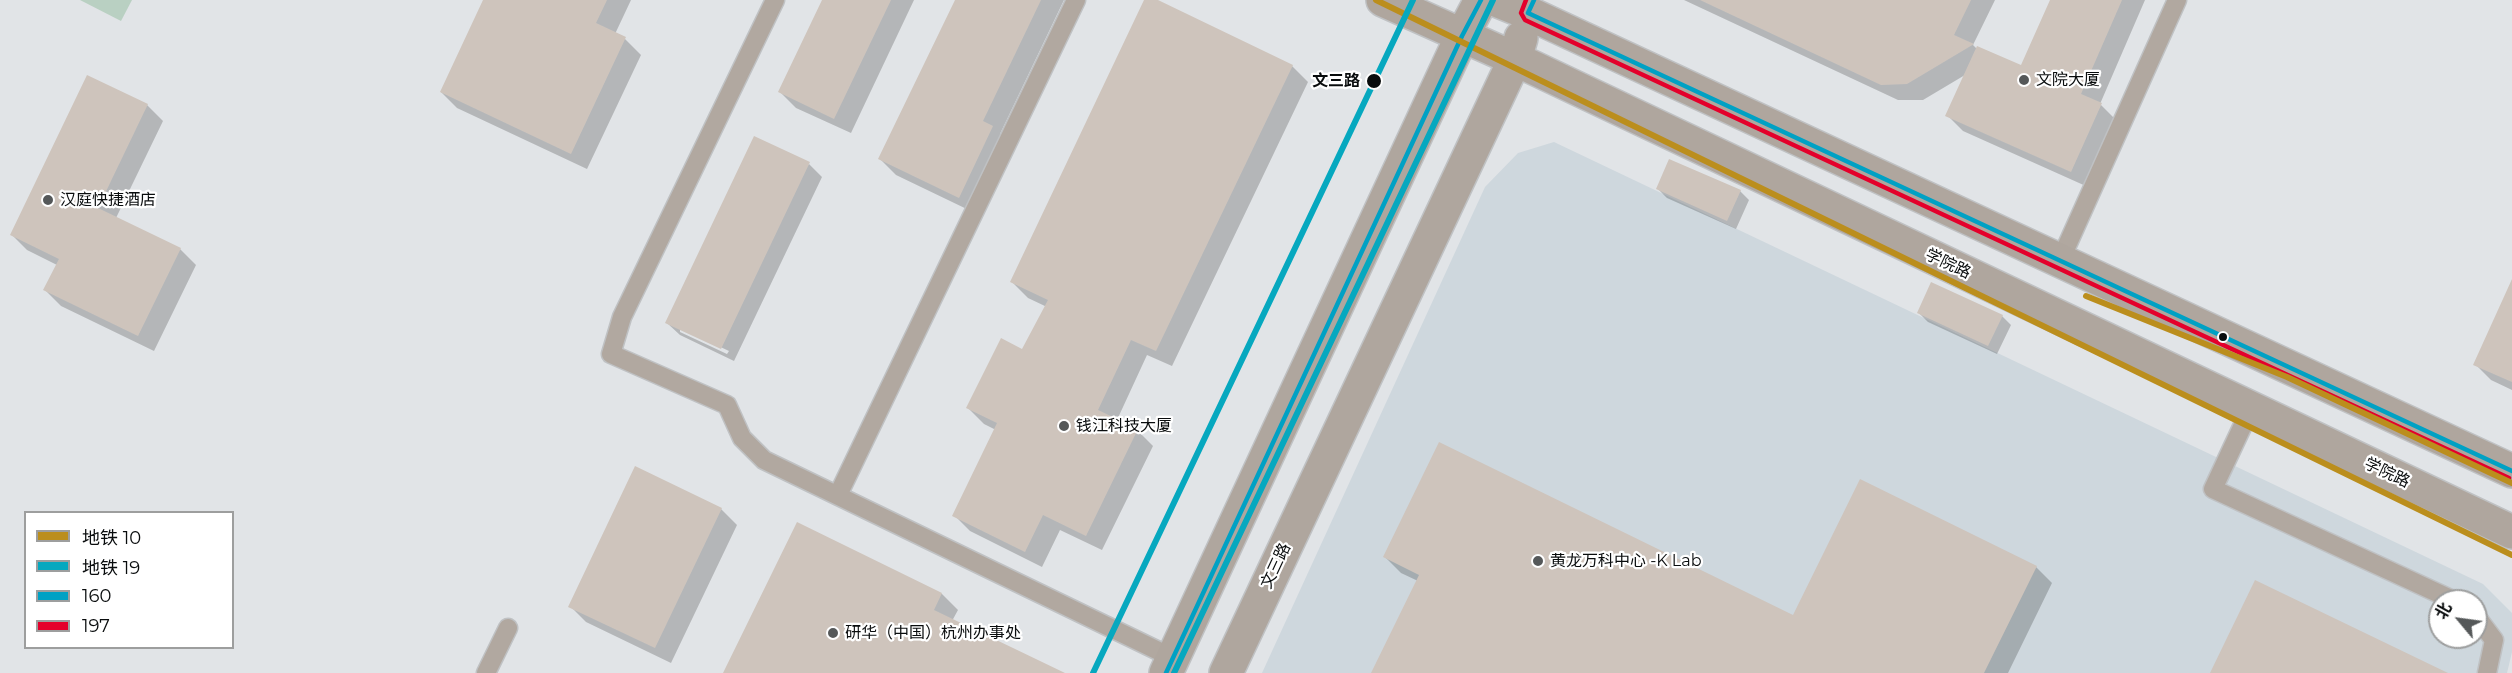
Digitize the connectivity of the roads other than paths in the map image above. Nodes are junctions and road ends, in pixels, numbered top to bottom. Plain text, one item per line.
1 (775, 0) edge
2 (1076, 0) edge
3 (1383, 0) edge
4 (1481, 0) edge
5 (1496, 0) edge
6 (2177, 0) edge
7 (1531, 6) edge
8 (1462, 36) junction
9 (1515, 59) junction
10 (2060, 261) junction
11 (2251, 408) junction
12 (2512, 471) edge
13 (838, 495) junction
14 (2512, 532) edge
15 (2429, 589) edge
16 (508, 628) dead end
17 (2488, 632) edge
18 (1169, 665) edge
19 (486, 673) edge
20 (1226, 673) edge
21 (2487, 673) edge

1 - 13 lane
2 - 13 lane
3 - 8 main road, 学院路
4 - 8 main road
5 - 7 main road
6 - 10 lane
7 - 9 main road, 文三路
7 - 10 main road
8 - 9 main road, 学院路
8 - 18 main road
9 - 11 main road, 学院路
9 - 20 main road, 文三路
10 - 12 main road
11 - 14 main road, 学院路
11 - 15 lane
13 - 18 lane
16 - 19 lane
17 - 21 lane

